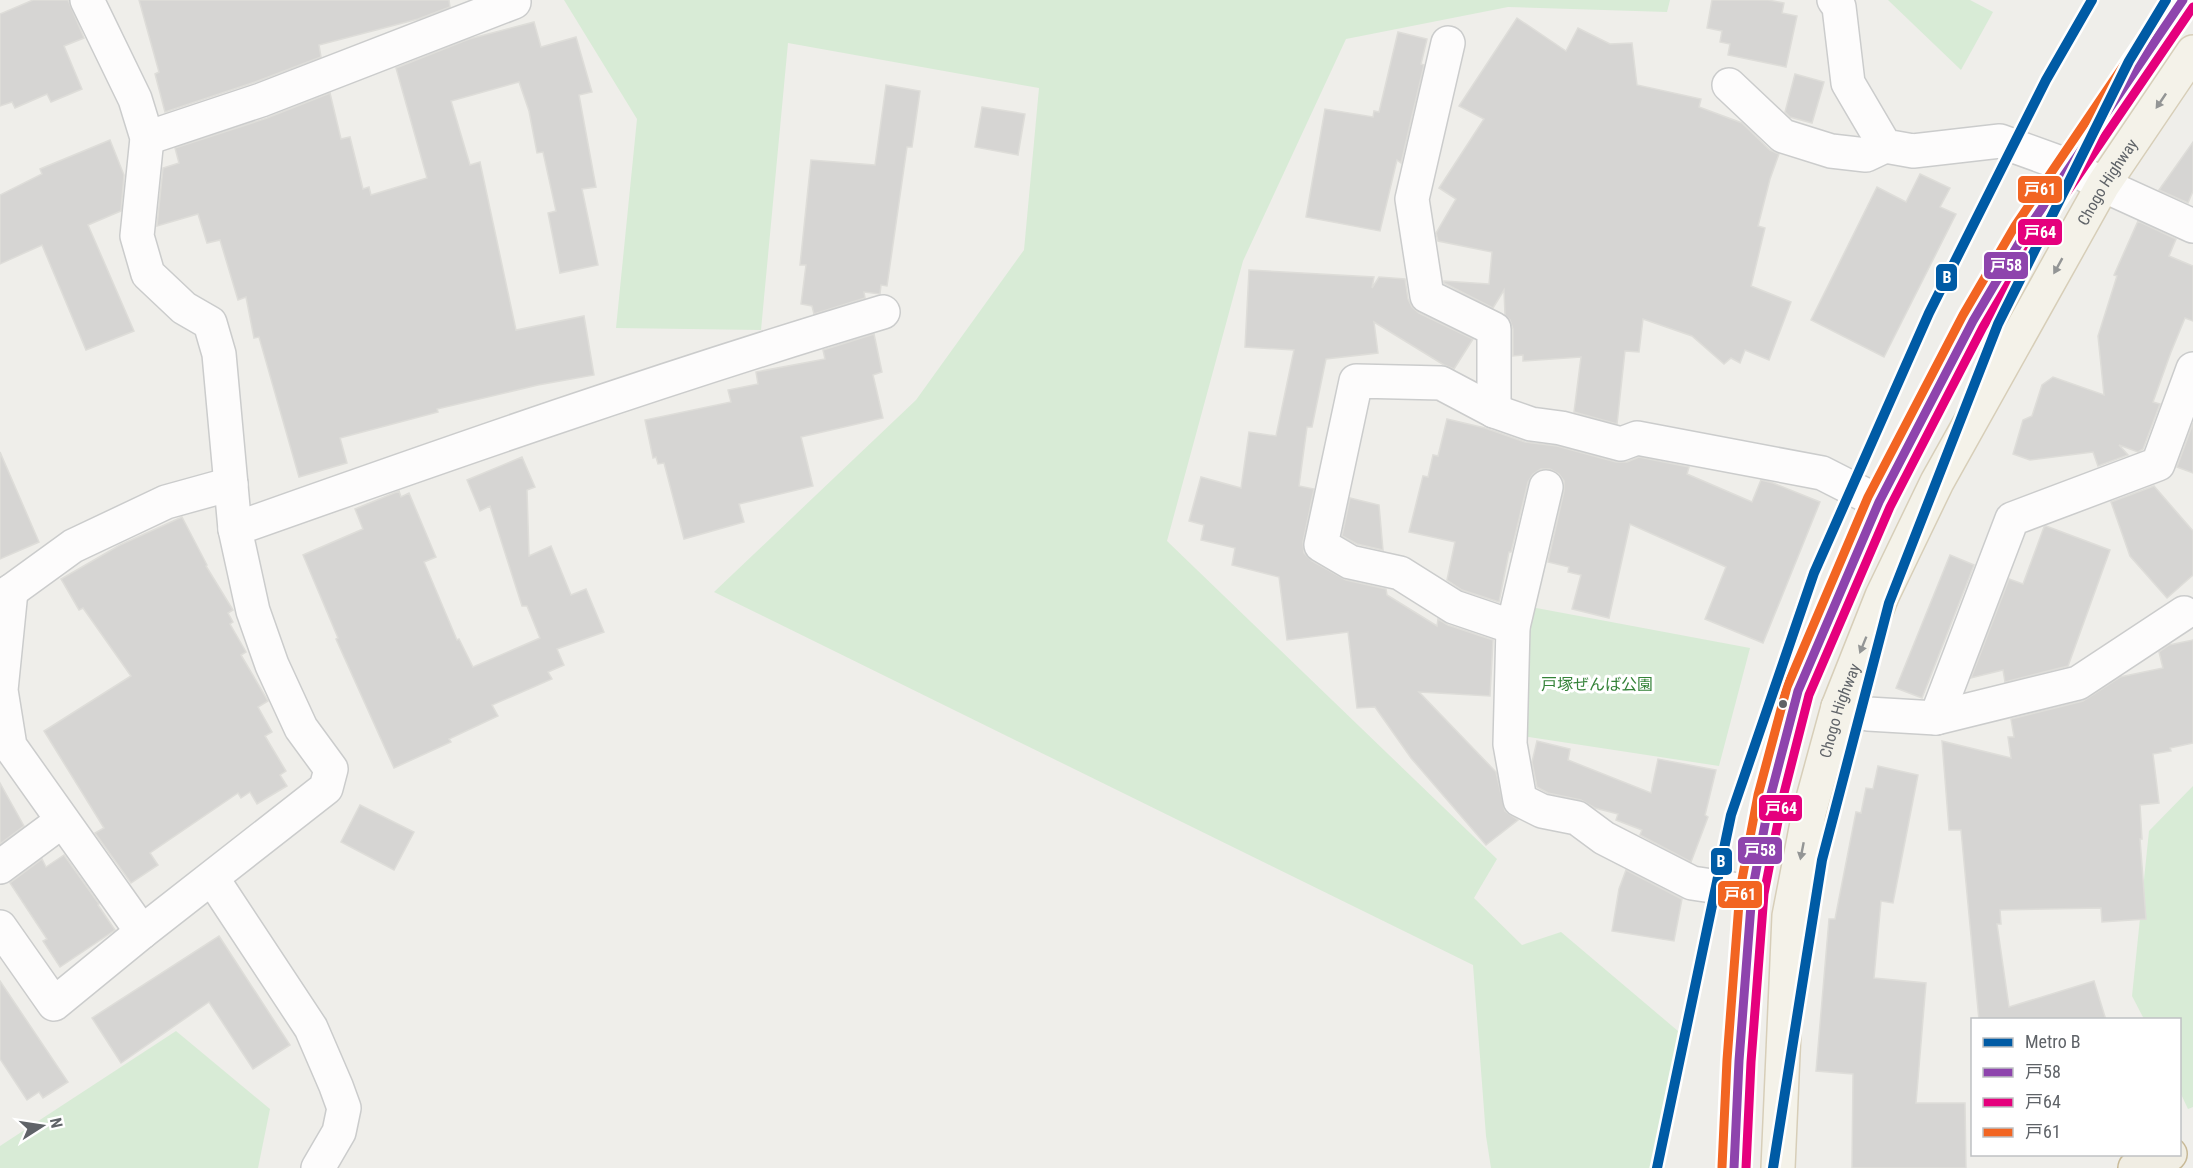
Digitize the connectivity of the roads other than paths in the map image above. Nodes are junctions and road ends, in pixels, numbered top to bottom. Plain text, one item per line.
1 (87, 0) edge
2 (1834, 0) edge
3 (2183, 0) edge
4 (514, 2) dead end
5 (1448, 43) dead end
6 (2193, 52) edge
7 (1729, 85) dead end
8 (147, 138) junction
9 (1885, 146) junction
10 (2068, 166) junction
11 (2103, 185) junction
12 (2193, 225) edge
13 (883, 312) dead end
14 (2193, 369) edge
15 (1494, 411) junction
16 (231, 484) junction
17 (1546, 487) dead end
18 (1880, 502) junction
19 (235, 529) junction
20 (5, 598) edge
21 (2184, 613) dead end
22 (1513, 627) junction
23 (1838, 707) junction
24 (1936, 718) junction
25 (62, 820) junction
26 (0, 867) edge
27 (212, 878) junction
28 (1752, 892) junction
29 (0, 927) edge
30 (142, 932) junction
31 (2167, 1156) edge
32 (318, 1168) edge
33 (1734, 1168) edge
34 (1778, 1168) edge
35 (2135, 1168) edge

1 - 8 street
2 - 9 street
3 - 10 main road
4 - 8 street
5 - 15 street
6 -> 11 main road, Chogo Highway
7 - 9 street
8 - 16 street
9 - 10 street
10 - 11 street
10 - 18 main road
11 - 12 street
11 -> 23 main road, Chogo Highway
13 - 19 street
14 - 24 street
15 - 18 street
15 - 22 street
16 - 19 street
16 - 20 street
17 - 22 street
18 - 28 main road
19 - 27 street
20 - 25 street
21 - 24 street
22 - 28 street
23 - 24 street
23 -> 34 main road, Chogo Highway
25 - 26 street
25 - 30 street
27 - 30 street
27 - 32 street
28 - 33 main road
29 - 30 street
31 - 35 highway

